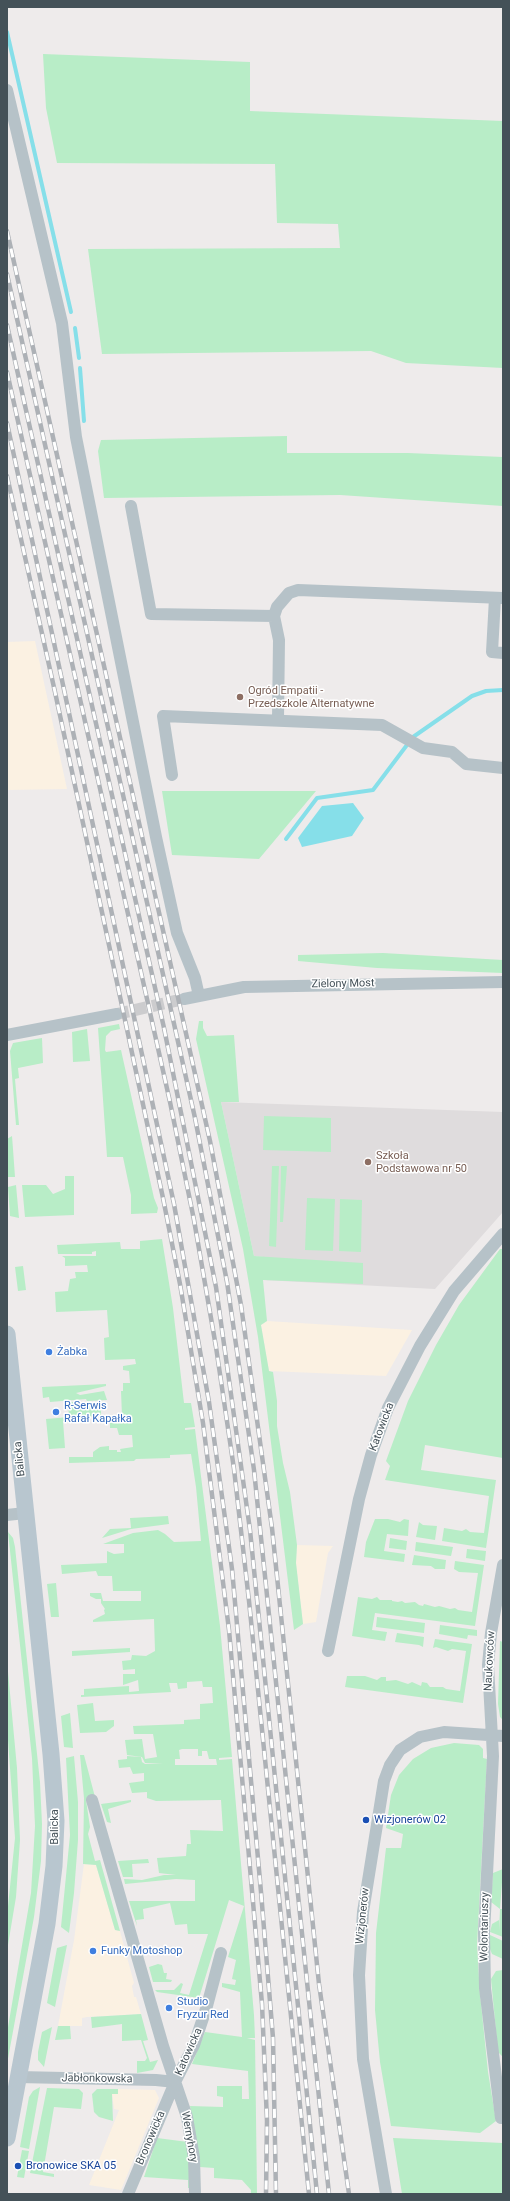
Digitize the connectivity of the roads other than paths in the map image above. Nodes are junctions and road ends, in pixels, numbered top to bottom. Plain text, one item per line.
1 (7, 90) edge
2 (131, 506) dead end
3 (499, 598) edge
4 (274, 616) junction
5 (503, 653) edge
6 (278, 719) junction
7 (503, 768) edge
8 (172, 775) dead end
9 (503, 982) edge
10 (199, 996) junction
11 (184, 999) tunnel mouth
12 (117, 1014) tunnel mouth
13 (7, 1035) edge
14 (503, 1234) edge
15 (7, 1334) edge
16 (25, 1513) junction
17 (7, 1515) edge
18 (503, 1565) edge
19 (328, 1651) dead end
20 (498, 1735) edge
21 (92, 1800) dead end
22 (222, 1953) dead end
23 (18, 2077) junction
24 (175, 2082) junction
25 (501, 2118) dead end
26 (7, 2138) edge
27 (128, 2194) edge
28 (195, 2194) edge
29 (386, 2194) edge

1 - 10 street
2 - 4 street
3 - 4 street
3 - 5 street
4 - 6 street
6 - 7 street
6 - 8 street
9 - 10 street, Zielony Most
10 - 11 street, Zielony Most
12 - 13 street
14 - 19 street, Katowicka
15 - 16 street, Balicka
16 - 17 street
16 - 23 street, Balicka
18 - 20 street, Naukowców
20 - 25 street, Wolontariuszy
20 - 29 street, Wizjonerów
21 - 24 street
22 - 24 street, Katowicka
23 - 24 street, Jabłonkowska
23 - 26 street, Balicka
24 - 27 street, Bronowicka
24 - 28 street, Wernyhory

